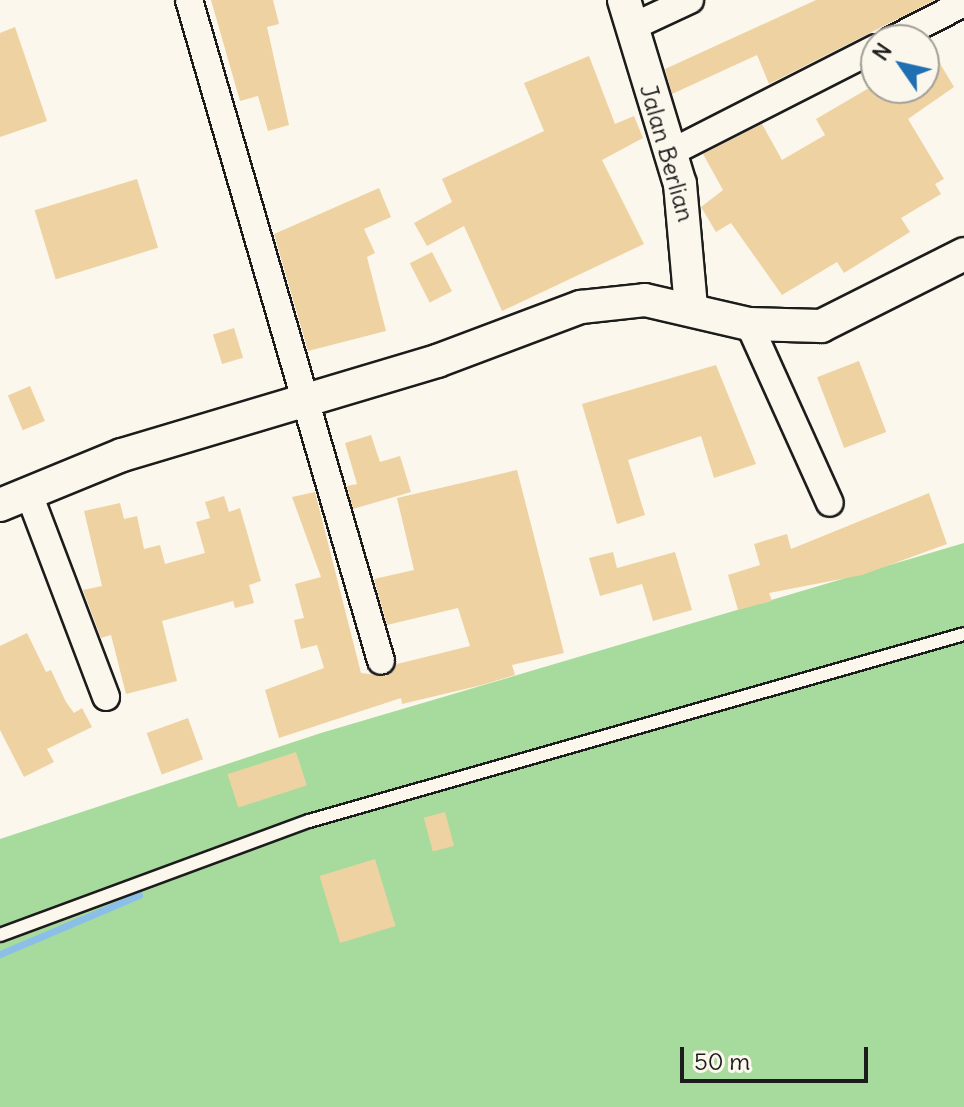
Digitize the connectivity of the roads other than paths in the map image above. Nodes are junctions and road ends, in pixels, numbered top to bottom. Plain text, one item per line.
1 (189, 0) edge
2 (690, 0) edge
3 (964, 3) edge
4 (628, 14) edge
5 (923, 24) edge
6 (860, 56) edge
7 (670, 153) junction
8 (964, 254) edge
9 (691, 308) junction
10 (749, 324) junction
11 (307, 402) junction
12 (15, 500) edge
13 (830, 503) dead end
14 (964, 634) edge
15 (381, 661) dead end
16 (106, 697) dead end
17 (0, 935) edge

1 - 11 street
2 - 4 street
3 - 5 street
4 - 7 street, Jalan Berlian
6 - 7 street
7 - 9 street, Jalan Berlian
8 - 10 street
9 - 10 street
9 - 11 street
10 - 13 street
11 - 12 street
11 - 15 street
12 - 16 street
14 - 17 lane

